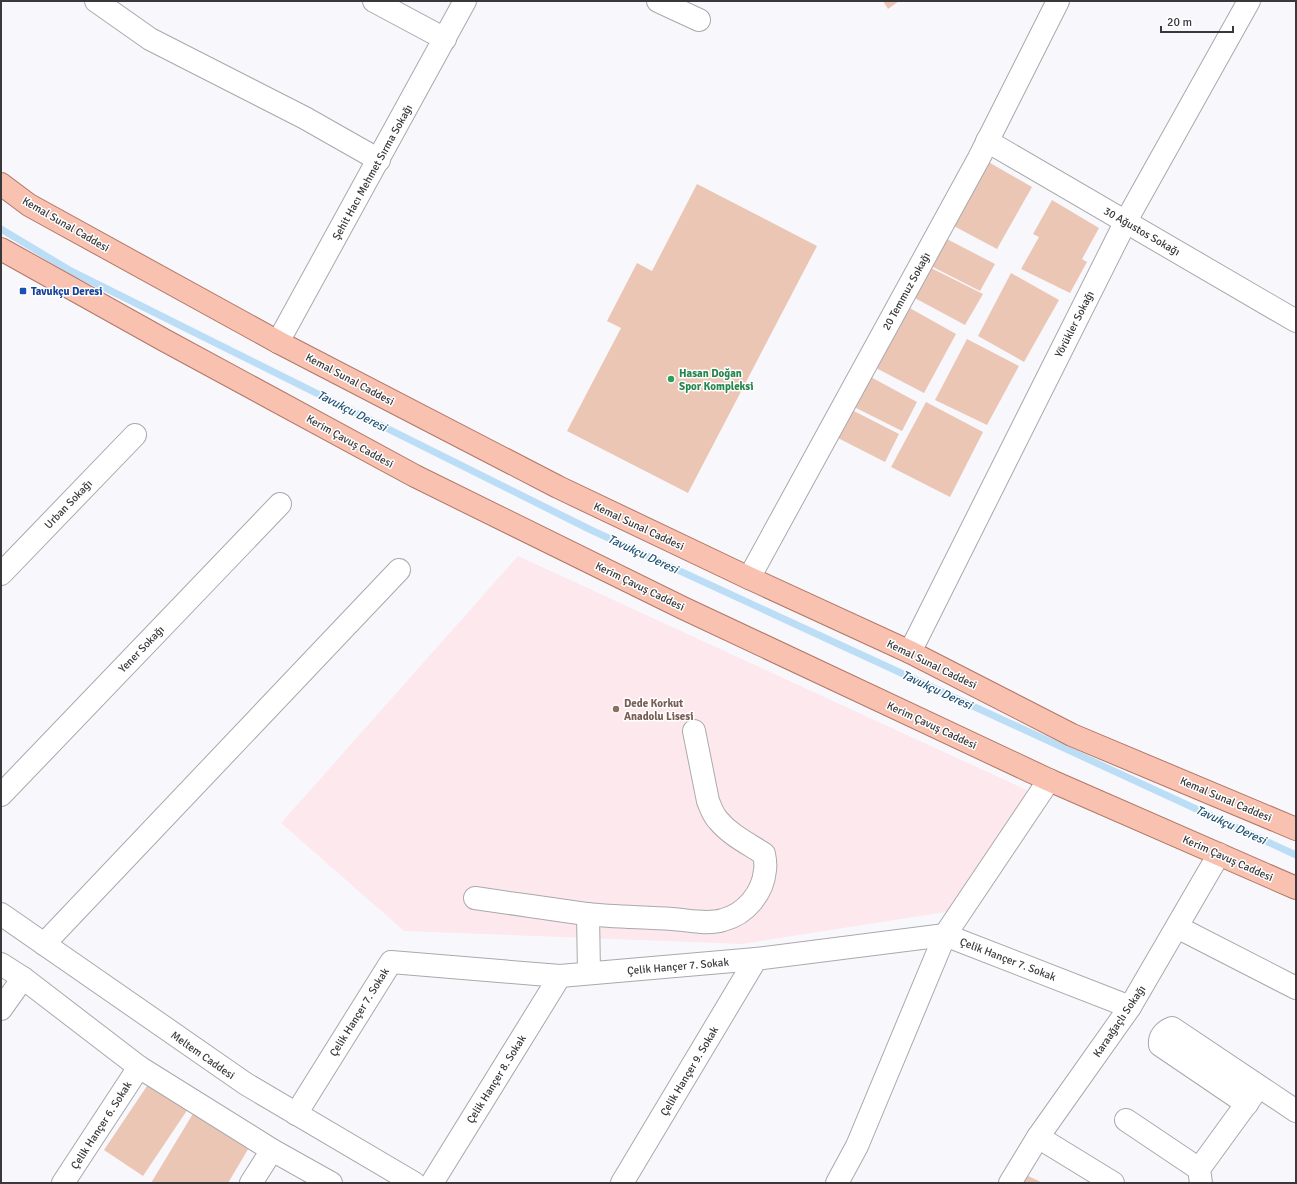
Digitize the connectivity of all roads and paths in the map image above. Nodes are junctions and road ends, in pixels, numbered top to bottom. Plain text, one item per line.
1 (96, 1) edge
2 (374, 1) edge
3 (466, 1) edge
4 (658, 1) edge
5 (1058, 1) edge
6 (1249, 1) edge
7 (699, 20) dead end
8 (445, 39) junction
9 (987, 141) junction
10 (379, 160) junction
11 (1, 184) edge
12 (1126, 221) junction
13 (1, 249) edge
14 (1296, 321) edge
15 (278, 342) junction
16 (134, 435) dead end
17 (280, 504) dead end
18 (398, 570) dead end
19 (1, 574) edge
20 (750, 578) junction
21 (910, 652) junction
22 (694, 731) dead end
23 (1049, 780) junction
24 (1, 795) edge
25 (1296, 829) edge
26 (1219, 854) junction
27 (1296, 888) edge
28 (475, 898) dead end
29 (1, 914) edge
30 (588, 914) junction
31 (1177, 927) junction
32 (944, 935) junction
33 (44, 944) junction
34 (756, 959) junction
35 (1, 965) edge
36 (589, 973) junction
37 (560, 976) junction
38 (23, 978) junction
39 (1296, 988) edge
40 (1130, 1007) junction
41 (1, 1009) edge
42 (139, 1067) junction
43 (1296, 1111) edge
44 (296, 1114) junction
45 (1126, 1120) dead end
46 (1038, 1137) junction
47 (272, 1150) junction
48 (1200, 1176) edge
49 (63, 1183) edge
50 (251, 1183) edge
51 (331, 1183) edge
52 (414, 1183) edge
53 (432, 1183) edge
54 (622, 1183) edge
55 (837, 1183) edge
56 (1010, 1183) edge
57 (1113, 1183) edge

1 - 10 street
2 - 8 street
3 - 8 street, Şehit Hacı Mehmet Sırma Sokağı
4 - 7 street
5 - 9 street, 20 Temmuz Sokağı
6 - 12 street, Yörükler Sokağı
8 - 10 street, Şehit Hacı Mehmet Sırma Sokağı
9 - 12 street, 30 Ağustos Sokağı
9 - 20 street, 20 Temmuz Sokağı
10 - 15 street, Şehit Hacı Mehmet Sırma Sokağı
11 - 15 main road, Kemal Sunal Caddesi
12 - 14 street, 30 Ağustos Sokağı
12 - 21 street, Yörükler Sokağı
13 - 23 main road, Kerim Çavuş Caddesi
15 - 20 main road, Kemal Sunal Caddesi
16 - 19 street, Urban Sokağı
17 - 24 street, Yener Sokağı
18 - 33 street
20 - 21 main road, Kemal Sunal Caddesi
21 - 25 main road, Kemal Sunal Caddesi
22 - 30 street
23 - 26 main road, Kerim Çavuş Caddesi
23 - 32 street
26 - 27 main road, Kerim Çavuş Caddesi
26 - 31 street, Karaağaçlı Sokağı
28 - 30 street
29 - 33 street, Meltem Caddesi
30 - 36 street
31 - 39 street
31 - 40 street, Karaağaçlı Sokağı
32 - 34 street, Çelik Hançer 7. Sokak
32 - 40 street, Çelik Hançer 7. Sokak
32 - 55 street
33 - 44 street, Meltem Caddesi
34 - 36 street, Çelik Hançer 7. Sokak
34 - 54 street, Çelik Hançer 9. Sokak
35 - 38 street
36 - 37 street, Çelik Hançer 7. Sokak
37 - 44 street, Çelik Hançer 7. Sokak
37 - 53 street, Çelik Hançer 8. Sokak
38 - 41 street
38 - 42 street
40 - 46 street, Karaağaçlı Sokağı
42 - 47 street
42 - 49 street, Çelik Hançer 6. Sokak
43 - 48 street
44 - 52 street, Meltem Caddesi
45 - 48 street
46 - 56 street, Karaağaçlı Sokağı
46 - 57 street
47 - 50 street
47 - 51 street

